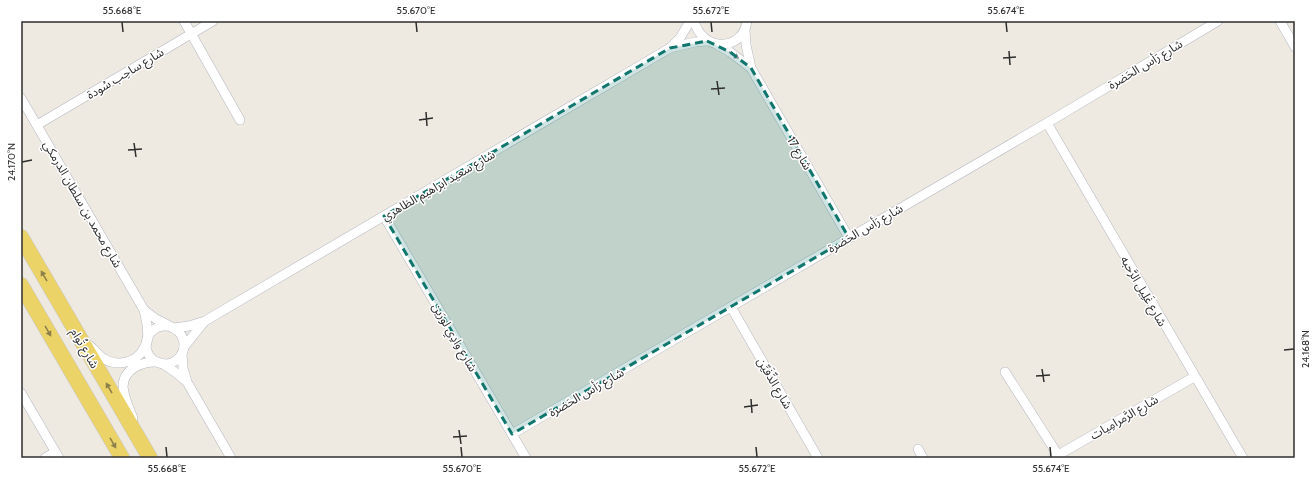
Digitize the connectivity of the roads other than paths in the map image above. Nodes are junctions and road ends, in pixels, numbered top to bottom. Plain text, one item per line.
1 (184, 21) edge
2 (213, 21) edge
3 (690, 21) edge
4 (694, 21) edge
5 (1218, 21) edge
6 (1280, 21) edge
7 (747, 24) edge
8 (191, 34) junction
9 (711, 43) junction
10 (1295, 47) edge
11 (670, 48) junction
12 (751, 68) junction
13 (21, 98) edge
14 (240, 120) dead end
15 (1046, 123) junction
16 (37, 125) junction
17 (384, 216) junction
18 (21, 237) edge
19 (850, 238) junction
20 (21, 285) edge
21 (731, 307) junction
22 (144, 310) junction
23 (205, 321) junction
24 (172, 327) junction
25 (76, 331) junction
26 (147, 341) junction
27 (183, 350) junction
28 (160, 363) junction
29 (1005, 372) dead end
30 (1194, 377) junction
31 (187, 382) junction
32 (21, 394) edge
33 (512, 434) junction
34 (918, 449) dead end
35 (1068, 450) junction
36 (146, 452) edge
37 (57, 455) edge
38 (1056, 457) edge
39 (45, 458) edge
40 (122, 458) edge
41 (231, 458) edge
42 (526, 458) edge
43 (818, 458) edge
44 (923, 458) edge
45 (1073, 458) edge
46 (1243, 458) edge

1 - 8 street
2 - 8 street, شارع ساحِب سُودة
3 - 11 street, شارع سعيد ابراهيم الظاهري
4 - 9 street
5 - 15 street, شارع رَأس الحَضرة
6 - 10 street
7 - 9 street, شارع سعيد ابراهيم الظاهري
7 - 12 street, شارع 17
8 - 14 street
8 - 16 street, شارع ساحِب سُودة
9 - 11 street, شارع سعيد ابراهيم الظاهري
9 -> 12 street, شارع 17
11 - 17 street, شارع سعيد ابراهيم الظاهري
12 - 19 street, شارع 17
13 - 16 street, شارع محمد بن سلطان الدرمكي
15 - 19 street, شارع رَأس الحَضرة
15 - 30 street, شارع غَلِيل الرَّحبه
16 - 22 street, شارع محمد بن سلطان الدرمكي
17 - 23 street, شارع سعيد ابراهيم الظاهري
17 - 33 street, شارع وادِي لورَين
25 -> 18 main road, شارع تُوام
19 - 21 street, شارع رَأس الحَضرة
20 -> 40 main road, شارع تُوام
21 - 33 street, شارع رَأس الحَضرة
21 - 43 street, شارع الدِّفَيِّن
22 - 24 street, شارع محمد بن سلطان الدرمكي
22 - 26 street, شارع محمد بن سلطان الدرمكي
23 - 24 street, شارع سعيد ابراهيم الظاهري
23 - 27 street, شارع سعيد ابراهيم الظاهري
24 - 26 street
24 - 27 street
25 - 26 street
36 -> 25 main road, شارع تُوام
26 - 28 street
27 - 28 street
27 - 31 street
28 - 31 street
28 - 36 street
29 - 38 street
30 - 35 street, شارع الرَّمرامِيات
30 - 46 street, شارع غَلِيل الرَّحبه
31 - 41 street
32 - 37 street
33 - 42 street, شارع وادِي لورَين
34 - 44 street
35 - 38 street, شارع الرَّمرامِيات
35 - 45 street
37 - 39 street

